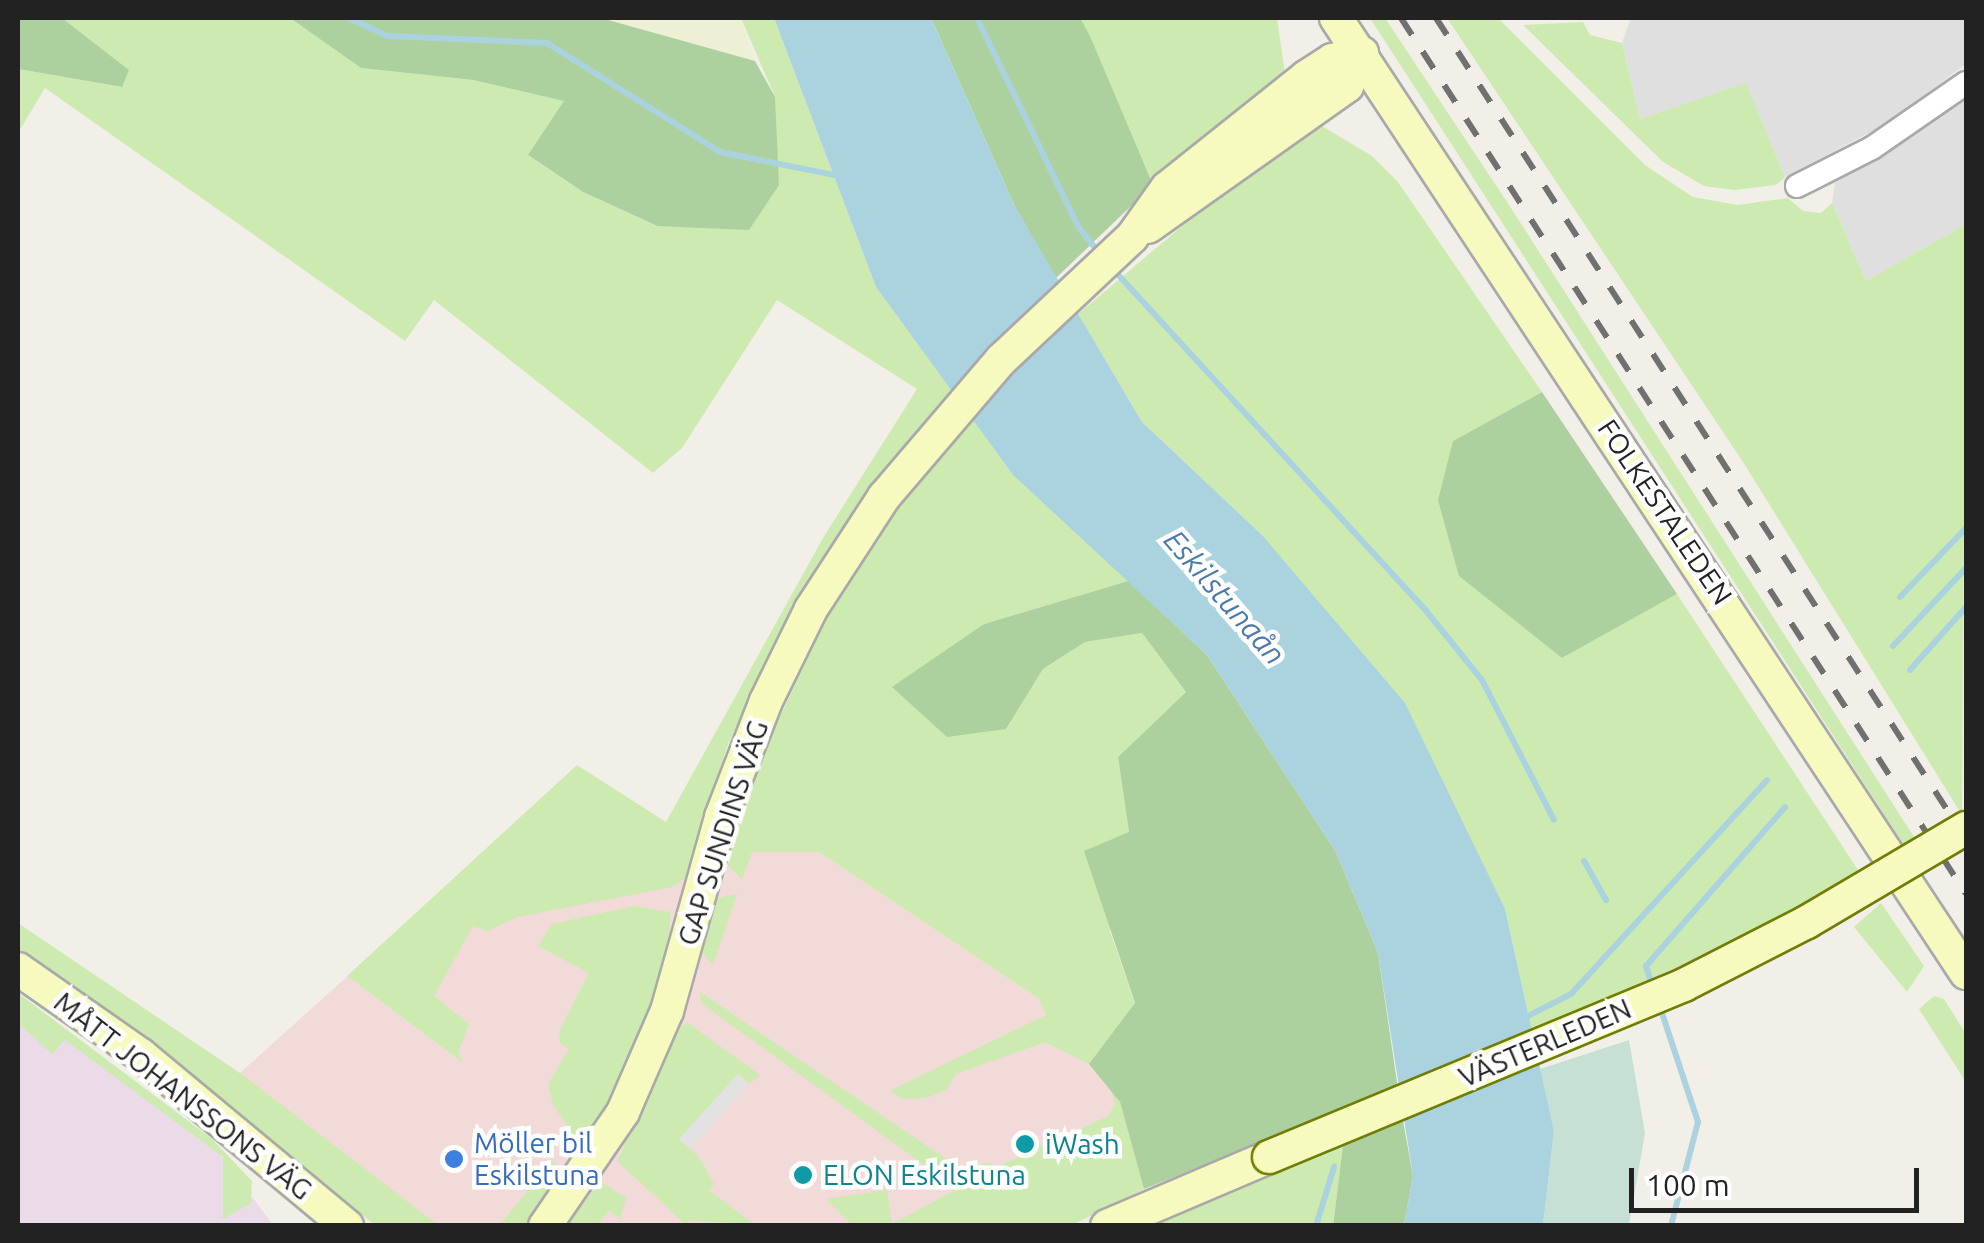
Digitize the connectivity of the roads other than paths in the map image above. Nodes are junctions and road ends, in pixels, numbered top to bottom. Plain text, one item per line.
1 (1336, 18) edge
2 (1362, 53) junction
3 (1966, 83) edge
4 (1797, 186) dead end
5 (1966, 828) edge
6 (18, 969) edge
7 (1966, 972) edge
8 (346, 1226) edge
9 (544, 1226) edge
10 (1106, 1226) edge

1 - 2 main road, FOLKESTALEDEN
2 - 7 main road, FOLKESTALEDEN
2 - 9 main road, GAP SUNDINS VÄG
3 - 4 street
5 - 10 main road, VÄSTERLEDEN, bridge
6 - 8 main road, MÅTT JOHANSSONS VÄG

